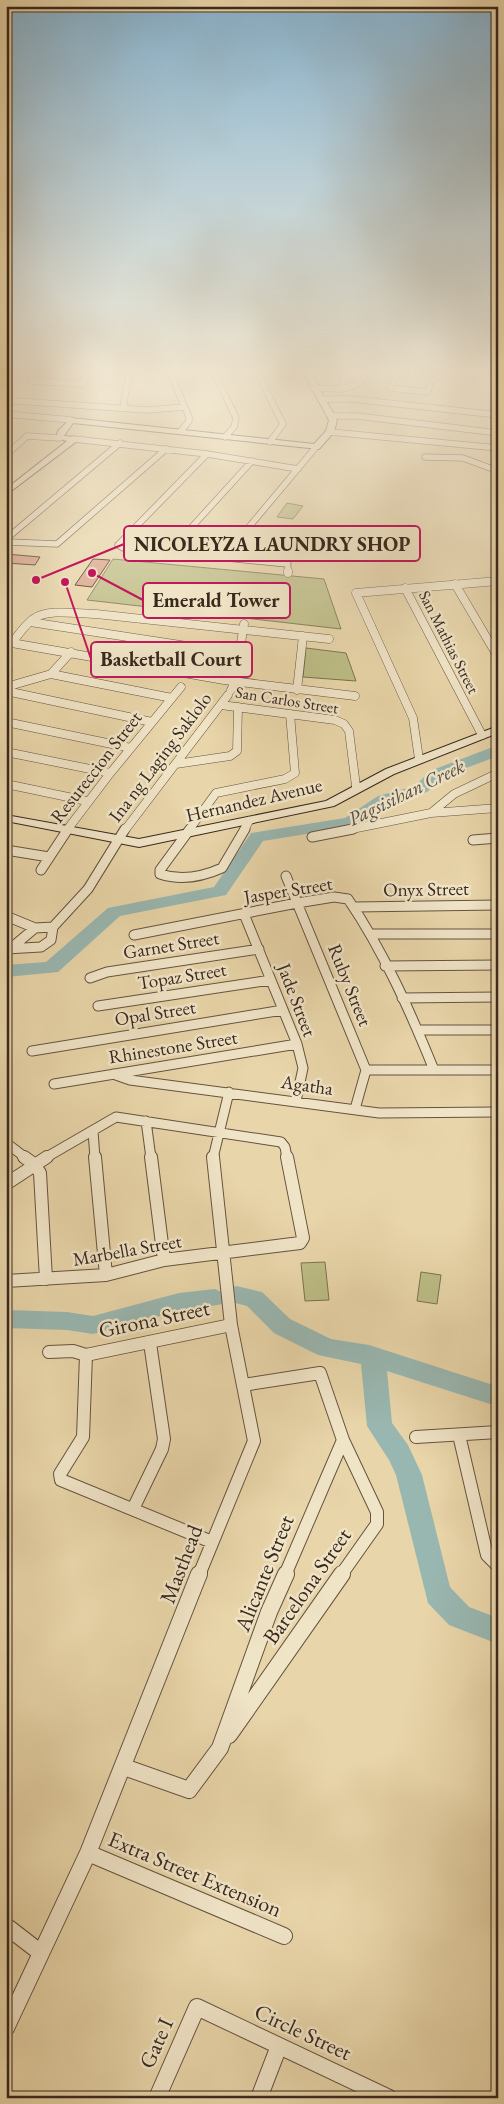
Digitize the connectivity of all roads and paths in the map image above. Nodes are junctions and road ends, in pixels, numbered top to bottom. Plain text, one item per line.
1 (40, 466) edge
2 (93, 466) edge
3 (146, 466) edge
4 (195, 466) edge
5 (247, 466) edge
6 (282, 466) edge
7 (300, 466) edge
8 (485, 466) edge
9 (298, 469) junction
10 (498, 471) edge
11 (6, 493) edge
12 (246, 530) junction
13 (169, 552) junction
14 (223, 558) junction
15 (287, 564) junction
16 (288, 573) dead end
17 (498, 581) edge
18 (455, 584) junction
19 (405, 588) junction
20 (30, 622) junction
21 (244, 627) junction
22 (303, 636) junction
23 (329, 639) dead end
24 (9, 643) edge
25 (71, 652) junction
26 (239, 654) junction
27 (498, 657) edge
28 (52, 674) junction
29 (191, 674) junction
30 (235, 682) junction
31 (6, 687) edge
32 (297, 690) junction
33 (6, 691) edge
34 (354, 696) dead end
35 (172, 698) junction
36 (221, 705) junction
37 (238, 707) junction
38 (290, 714) junction
39 (6, 722) edge
40 (152, 722) junction
41 (498, 729) edge
42 (482, 735) junction
43 (131, 748) junction
44 (6, 752) edge
45 (418, 759) junction
46 (176, 764) junction
47 (498, 773) edge
48 (110, 774) junction
49 (6, 784) edge
50 (356, 786) junction
51 (87, 801) junction
52 (498, 808) edge
53 (431, 813) junction
54 (6, 818) edge
55 (249, 821) junction
56 (65, 830) junction
57 (186, 834) junction
58 (312, 837) dead end
59 (498, 838) edge
60 (118, 840) junction
61 (473, 840) dead end
62 (6, 850) edge
63 (49, 857) junction
64 (41, 870) dead end
65 (286, 876) dead end
66 (298, 903) junction
67 (498, 905) edge
68 (355, 906) junction
69 (244, 914) junction
70 (6, 916) edge
71 (53, 926) junction
72 (35, 928) junction
73 (372, 934) junction
74 (498, 934) edge
75 (134, 935) dead end
76 (8, 949) edge
77 (259, 949) junction
78 (498, 965) edge
79 (385, 966) junction
80 (90, 978) dead end
81 (270, 980) junction
82 (498, 997) edge
83 (402, 998) junction
84 (98, 1006) dead end
85 (283, 1010) junction
86 (418, 1030) junction
87 (498, 1030) edge
88 (297, 1044) junction
89 (32, 1051) dead end
90 (366, 1070) junction
91 (434, 1070) junction
92 (498, 1070) edge
93 (113, 1074) junction
94 (54, 1084) dead end
95 (229, 1092) junction
96 (296, 1101) junction
97 (355, 1109) junction
98 (498, 1112) edge
99 (146, 1121) junction
100 (93, 1131) junction
101 (218, 1131) junction
102 (9, 1145) dead end
103 (34, 1164) junction
104 (6, 1184) edge
105 (223, 1252) junction
106 (164, 1260) junction
107 (106, 1275) junction
108 (46, 1279) junction
109 (6, 1280) edge
110 (231, 1325) junction
111 (150, 1343) junction
112 (49, 1352) dead end
113 (86, 1355) junction
114 (243, 1385) junction
115 (498, 1432) edge
116 (459, 1435) junction
117 (416, 1437) dead end
118 (343, 1440) junction
119 (133, 1509) junction
120 (212, 1542) junction
121 (498, 1566) edge
122 (220, 1748) junction
123 (124, 1767) junction
124 (88, 1853) junction
125 (6, 1926) edge
126 (284, 1936) dead end
127 (41, 1953) junction
128 (197, 2007) joint
129 (6, 2028) edge
130 (279, 2046) junction
131 (157, 2098) edge
132 (259, 2098) edge
133 (389, 2098) edge

1 - 11 main road
2 - 3 street
4 - 13 street
5 - 13 street
6 - 9 street
7 - 9 street
8 - 10 street
9 - 12 street
12 - 14 street
12 - 15 street
13 - 14 street
14 - 15 street
15 - 16 street
17 - 18 street
18 - 19 street
18 - 27 street
19 - 42 street, San Mathias Street
19 - 45 street
20 - 21 street
20 - 24 street
20 - 26 street
21 - 22 street
21 - 26 street
22 - 23 street
22 - 32 street
24 - 25 street
25 - 28 street
25 - 29 street
26 - 30 street
28 - 31 street
28 - 35 street
29 - 30 street
29 - 35 street, Resureccion Street
30 - 32 street
30 - 36 street, Ina ng Laging Saklolo
32 - 34 street
33 - 40 street
35 - 40 street, Resureccion Street
36 - 37 street, San Carlos Street
36 - 46 street, Ina ng Laging Saklolo
37 - 38 street, San Carlos Street
37 - 46 street
38 - 50 street, San Carlos Street
38 - 57 street
39 - 43 street
40 - 43 street, Resureccion Street
41 - 42 main road, Hernandez Avenue
42 - 45 main road, Hernandez Avenue
43 - 48 street, Resureccion Street
44 - 48 street
45 - 50 main road, Hernandez Avenue
46 - 60 street, Ina ng Laging Saklolo
47 - 53 street
48 - 51 street, Resureccion Street
49 - 51 street
50 - 55 main road, Hernandez Avenue
51 - 56 street, Resureccion Street
52 - 53 street
53 - 58 street
54 - 56 main road, Hernandez Avenue
55 - 57 main road, Hernandez Avenue
55 - 57 street
56 - 60 main road, Hernandez Avenue
56 - 63 street, Resureccion Street
57 - 60 main road, Hernandez Avenue
59 - 61 street
60 - 71 street, Ina ng Laging Saklolo
62 - 63 street
63 - 64 street, Resureccion Street
65 - 66 street, Ruby Street
66 - 68 street, Jasper Street
66 - 69 street, Jasper Street
66 - 90 street, Ruby Street
67 - 68 street, Onyx Street
68 - 73 street, Jasper Street
69 - 75 street, Jasper Street
69 - 77 street, Jade Street
70 - 72 street
71 - 72 street
71 - 76 street, Ina ng Laging Saklolo
72 - 76 street
73 - 74 street
73 - 79 street, Jasper Street
77 - 80 street, Garnet Street
77 - 81 street, Jade Street
78 - 79 street
79 - 83 street, Jasper Street
81 - 84 street, Topaz Street
81 - 85 street, Jade Street
82 - 83 street
83 - 86 street, Jasper Street
85 - 88 street, Jade Street
85 - 89 street, Opal Street
86 - 87 street
86 - 91 street, Jasper Street
88 - 93 street, Rhinestone Street
88 - 96 street, Jade Street
90 - 91 street
90 - 97 street
91 - 92 street
93 - 94 street, Rhinestone Street
93 - 95 street, Agatha
95 - 96 street, Agatha
95 - 101 street, Masthead
96 - 97 street, Agatha
97 - 98 street, Agatha
99 - 100 street
99 - 101 street
99 - 106 street
100 - 103 street
100 - 107 street
101 - 105 street, Masthead
101 - 105 street, Marbella Street
102 - 103 street
103 - 104 street
103 - 108 street
105 - 106 street, Marbella Street
105 - 110 street, Masthead
106 - 107 street, Marbella Street
107 - 108 street, Marbella Street
108 - 109 street, Marbella Street
110 - 111 street, Girona Street
110 - 114 street, Masthead
111 - 113 street, Girona Street
111 - 119 street
112 - 113 street, Girona Street
113 - 119 street, Girona Street
114 - 118 street
114 - 120 street, Masthead
115 - 116 street
116 - 117 street
116 - 121 street
118 - 122 street, Alicante Street
118 - 122 street, Barcelona Street
119 - 120 street
120 - 123 street, Masthead
122 - 123 street, Alicante Street
123 - 124 street, Masthead
124 - 126 street, Extra Street Extension
124 - 127 street, Masthead
125 - 127 street
127 - 129 street, Masthead
128 - 130 street, Circle Street
128 - 131 street, Gate I
130 - 132 street
130 - 133 street, Circle Street

